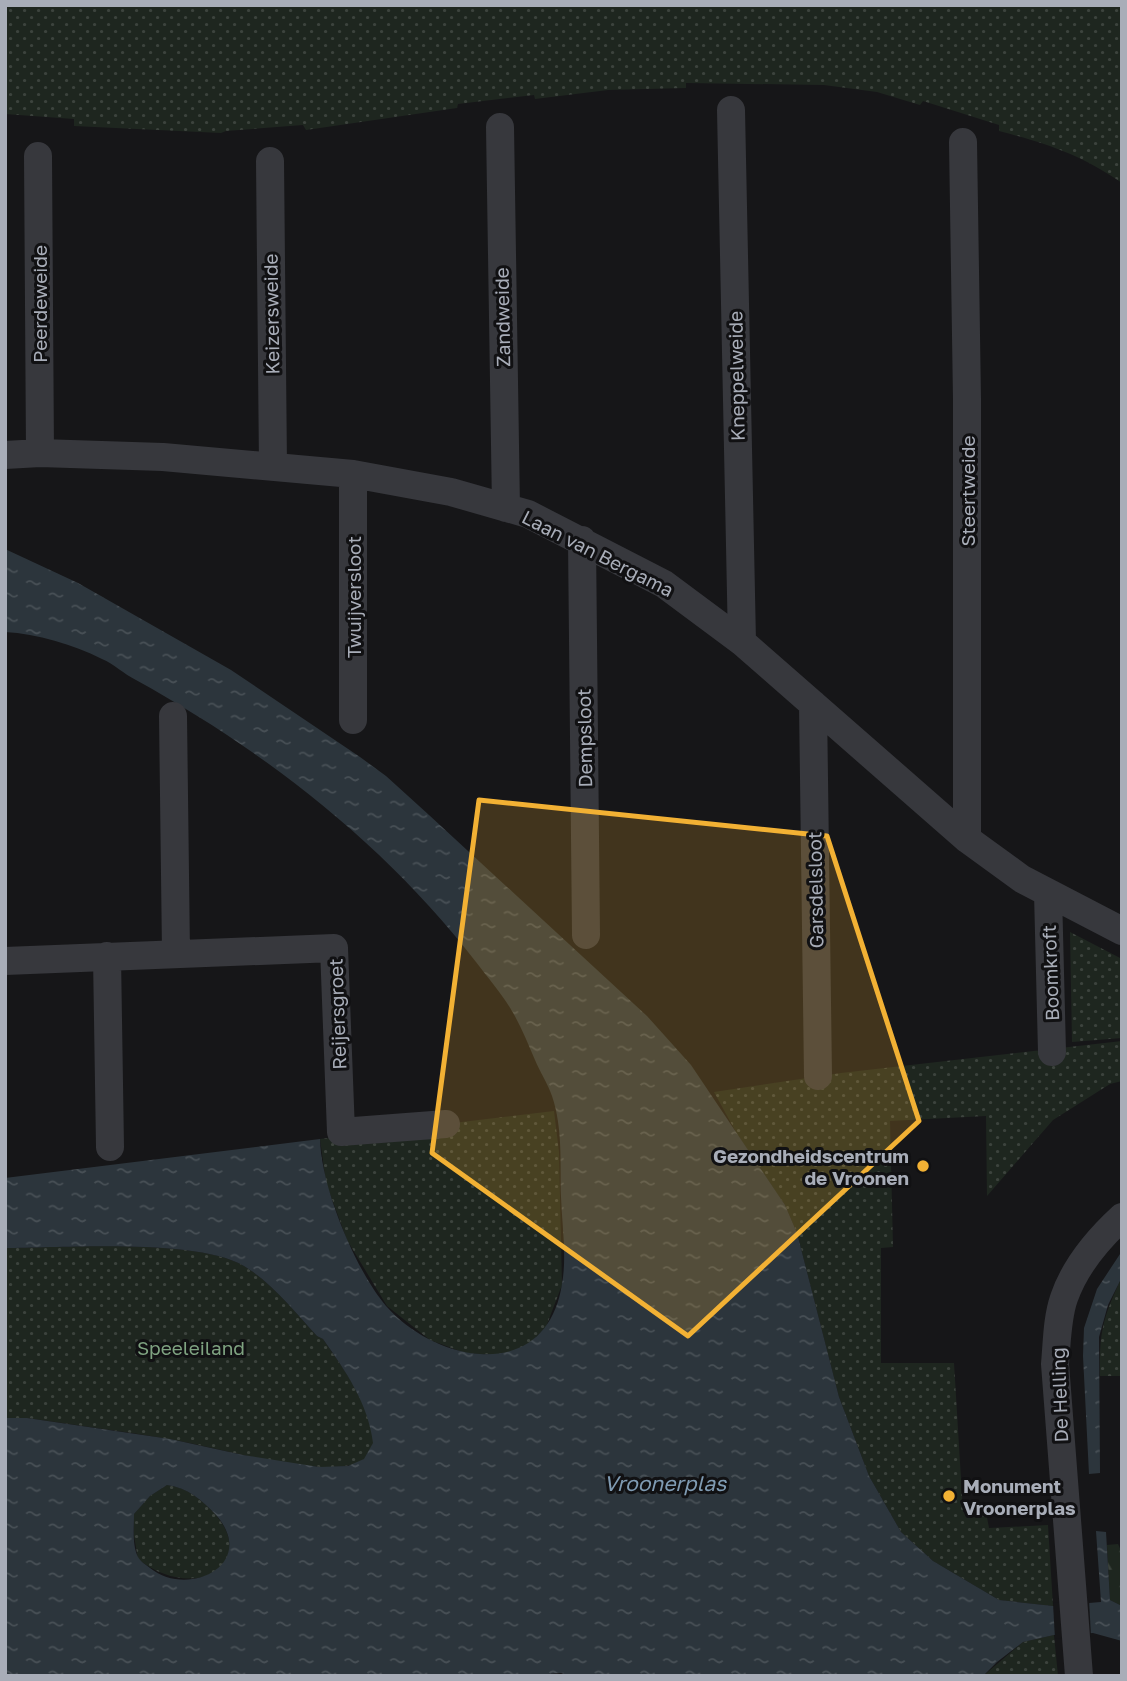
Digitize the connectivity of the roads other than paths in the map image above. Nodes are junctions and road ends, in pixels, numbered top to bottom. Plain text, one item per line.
1 (732, 110) dead end
2 (500, 127) dead end
3 (963, 142) dead end
4 (38, 156) dead end
5 (270, 161) dead end
6 (40, 453) junction
7 (5, 455) edge
8 (273, 466) junction
9 (353, 474) junction
10 (506, 508) junction
11 (582, 540) junction
12 (742, 642) junction
13 (813, 704) junction
14 (173, 716) dead end
15 (353, 720) dead end
16 (967, 839) junction
17 (1048, 893) junction
18 (1122, 931) edge
19 (586, 936) dead end
20 (176, 953) junction
21 (107, 956) junction
22 (5, 961) edge
23 (1052, 1052) dead end
24 (818, 1076) dead end
25 (446, 1124) dead end
26 (110, 1147) dead end
27 (1122, 1217) edge
28 (1079, 1671) edge

1 - 12 street, Kneppelweide
2 - 10 street, Zandweide
3 - 16 street, Steertweide
4 - 6 street, Peerdeweide
5 - 8 street, Keizersweide
6 - 7 street, Laan van Bergama
6 - 8 street, Laan van Bergama
8 - 9 street, Laan van Bergama
9 - 10 street, Laan van Bergama
9 - 15 street, Twuijversloot
10 - 11 street, Laan van Bergama
11 - 12 street, Laan van Bergama
11 - 19 street, Dempsloot
12 - 13 street, Laan van Bergama
13 - 16 street, Laan van Bergama
13 - 24 street, Garsdelsloot
14 - 20 street
16 - 17 street, Laan van Bergama
17 - 18 street, Laan van Bergama
17 - 23 street, Boomkroft
20 - 21 street, Reijersgroet
20 - 25 street, Reijersgroet
21 - 22 street, Reijersgroet
21 - 26 street
27 - 28 street, De Helling

